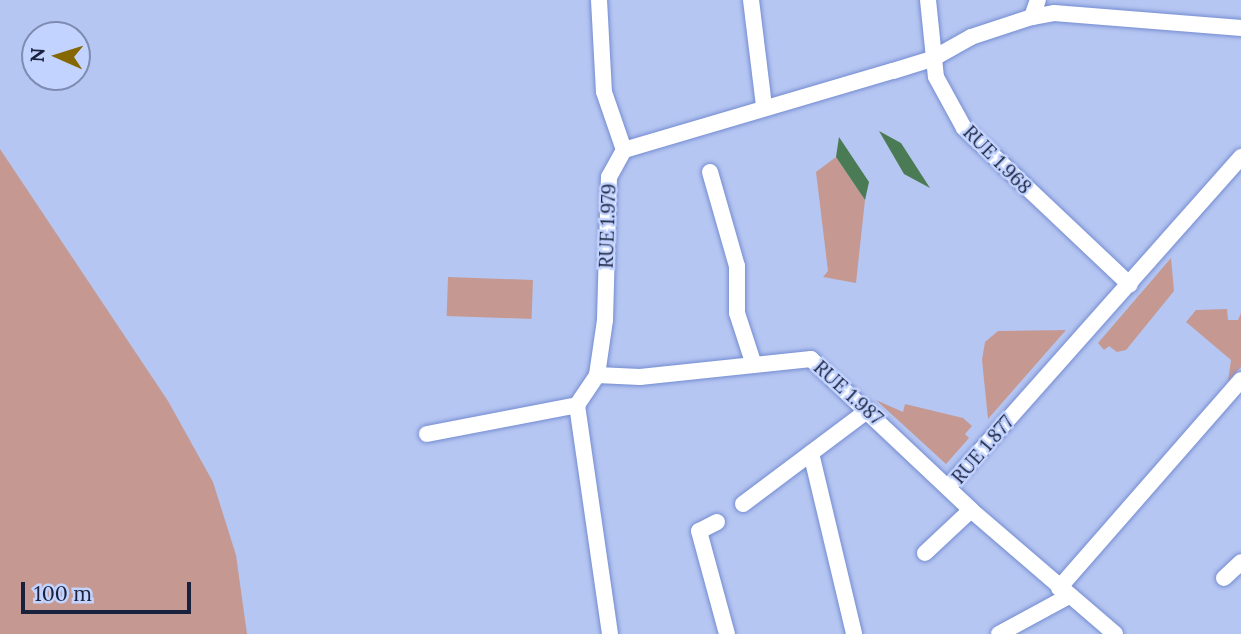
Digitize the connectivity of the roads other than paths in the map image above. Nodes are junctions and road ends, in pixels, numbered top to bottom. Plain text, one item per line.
1 (599, 0) edge
2 (751, 0) edge
3 (928, 0) edge
4 (1038, 0) edge
5 (1032, 17) junction
6 (1241, 28) edge
7 (932, 59) junction
8 (764, 106) junction
9 (624, 150) junction
10 (1241, 157) edge
11 (710, 172) dead end
12 (1129, 285) junction
13 (753, 362) junction
14 (597, 375) junction
15 (1241, 380) edge
16 (577, 405) junction
17 (868, 410) junction
18 (427, 434) dead end
19 (811, 453) junction
20 (950, 486) junction
21 (743, 504) dead end
22 (971, 510) junction
23 (717, 522) dead end
24 (925, 552) dead end
25 (1241, 562) edge
26 (1224, 578) dead end
27 (1064, 592) junction
28 (610, 634) edge
29 (727, 634) edge
30 (854, 634) edge
31 (999, 634) edge
32 (1115, 634) edge

1 - 9 street
2 - 8 street
3 - 7 street, RUE 1.968
4 - 5 street
5 - 6 street
5 - 7 street
7 - 8 street
7 - 12 street, RUE 1.968
8 - 9 street
9 - 14 street, RUE 1.979
10 - 12 street, RUE 1.877
11 - 13 street
12 - 20 street, RUE 1.877
13 - 14 street, RUE 1.987
13 - 17 street, RUE 1.987
14 - 16 street
15 - 27 street
16 - 18 street
16 - 28 street
17 - 19 street
17 - 20 street, RUE 1.987
19 - 21 street
19 - 30 street
20 - 22 street, RUE 1.877
22 - 24 street
22 - 27 street, RUE 1.877
23 - 29 street
25 - 26 street
27 - 31 street
27 - 32 street, RUE 1.877

